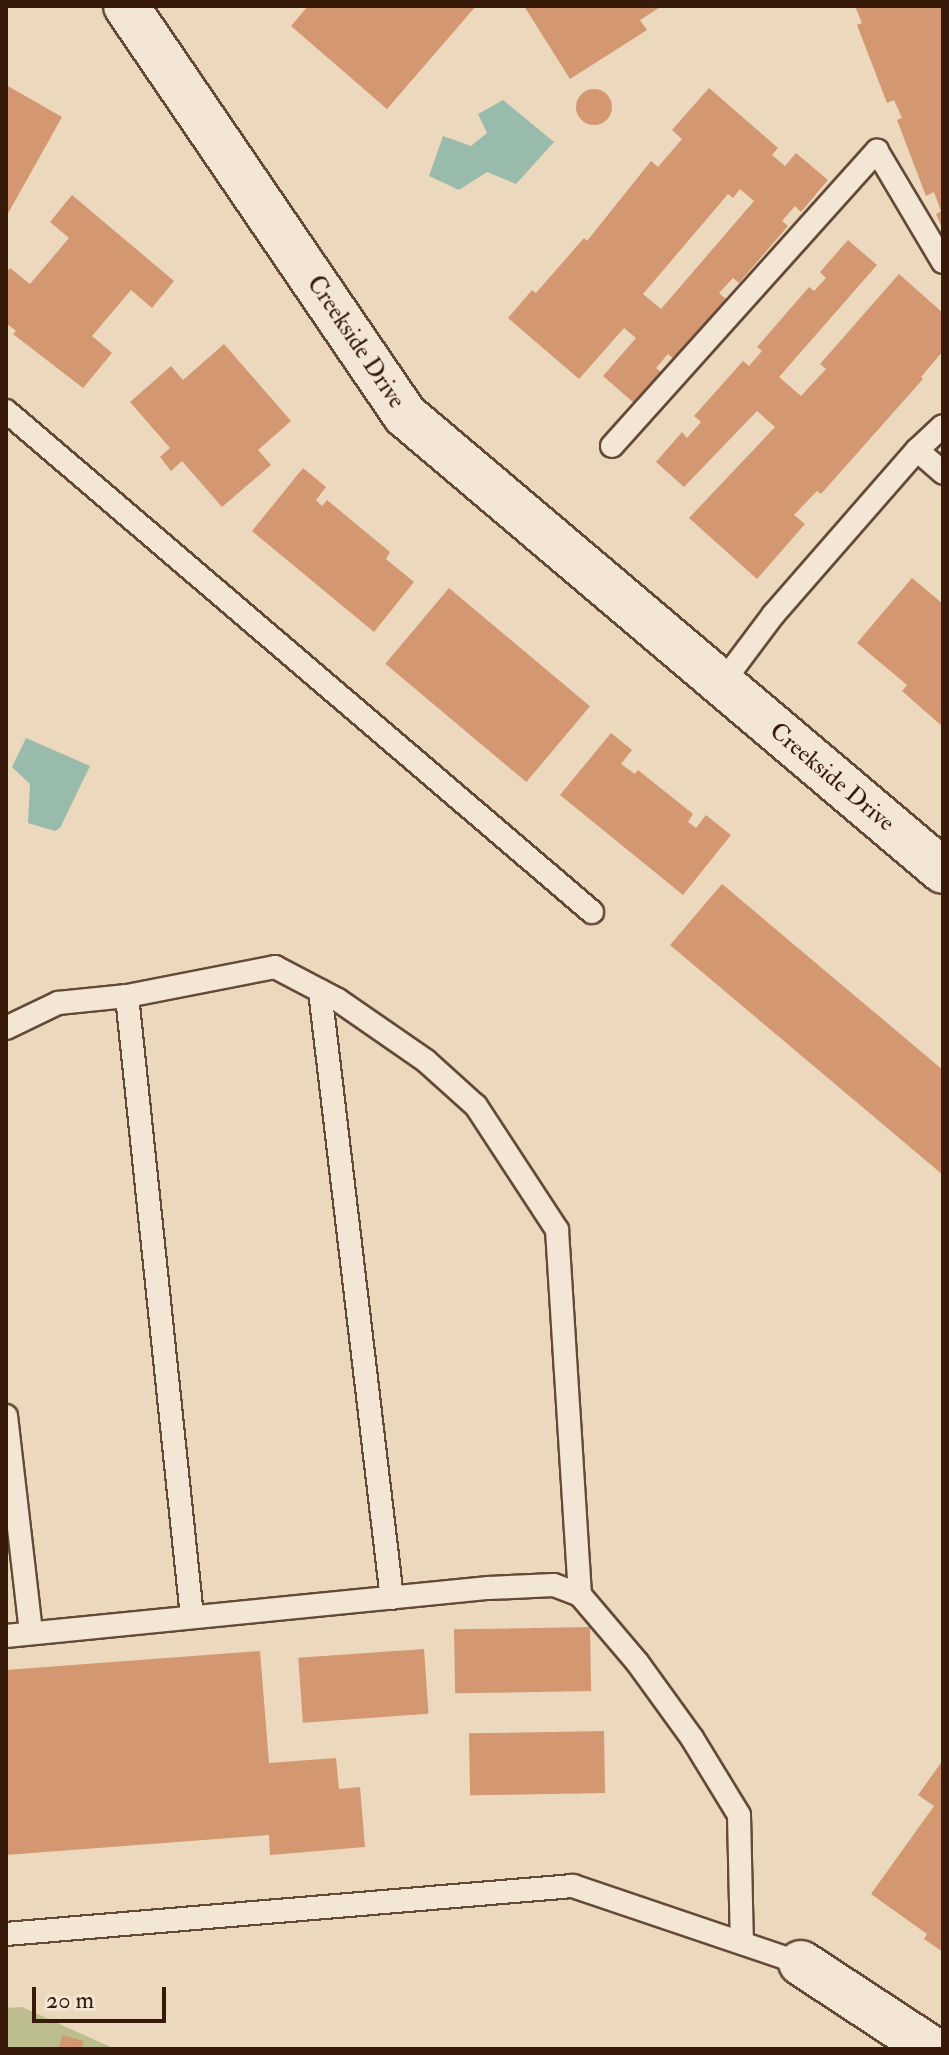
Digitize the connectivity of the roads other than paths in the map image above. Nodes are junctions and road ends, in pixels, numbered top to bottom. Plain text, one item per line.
1 (126, 6) edge
2 (943, 262) edge
3 (6, 411) edge
4 (943, 426) edge
5 (612, 446) dead end
6 (917, 450) junction
7 (943, 473) edge
8 (722, 683) junction
9 (943, 871) edge
10 (592, 912) dead end
11 (320, 991) junction
12 (127, 996) junction
13 (6, 1028) edge
14 (6, 1416) edge
15 (580, 1595) junction
16 (392, 1598) junction
17 (192, 1617) junction
18 (31, 1633) junction
19 (6, 1636) edge
20 (6, 1934) edge
21 (742, 1943) junction
22 (801, 1963) joint
23 (932, 2049) edge

1 - 8 street, Creekside Drive
2 - 5 lane
3 - 10 lane
4 - 6 lane
6 - 7 lane
6 - 8 lane
8 - 9 street, Creekside Drive
11 - 12 lane
11 - 15 lane
11 - 16 lane
12 - 13 lane
12 - 17 lane
14 - 18 lane
15 - 16 lane
15 - 21 lane
16 - 17 lane
17 - 18 lane
18 - 19 lane
20 - 21 lane
21 - 22 lane
22 - 23 street

